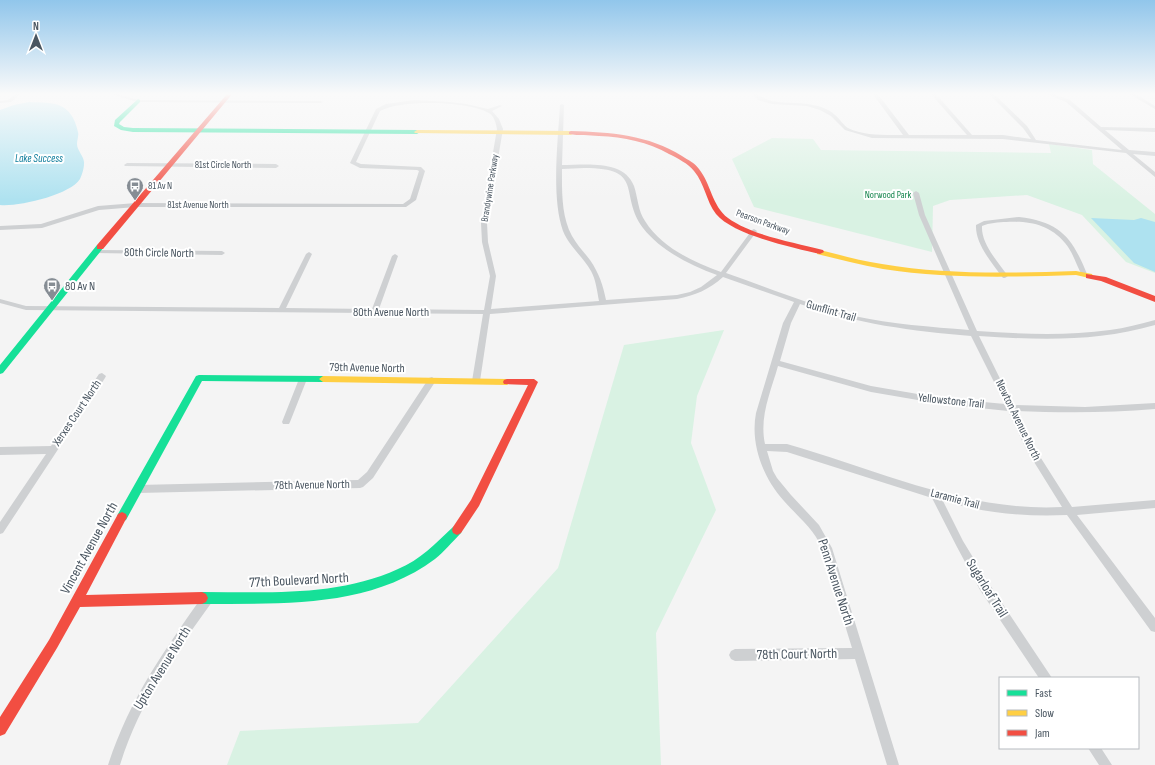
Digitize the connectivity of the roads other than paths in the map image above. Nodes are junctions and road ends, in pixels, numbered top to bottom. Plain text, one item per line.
1 (122, 129) edge
2 (369, 129) edge
3 (499, 129) edge
4 (561, 129) edge
5 (848, 129) edge
6 (901, 129) edge
7 (964, 129) edge
8 (1026, 129) edge
9 (1100, 129) edge
10 (1119, 129) edge
11 (200, 130) junction
12 (1155, 130) edge
13 (367, 132) junction
14 (499, 132) junction
15 (854, 132) junction
16 (561, 133) junction
17 (847, 136) dead end
18 (907, 136) junction
19 (971, 137) junction
20 (1034, 140) junction
21 (1126, 151) junction
22 (1155, 154) edge
23 (127, 165) dead end
24 (170, 165) junction
25 (276, 166) dead end
26 (561, 166) junction
27 (1155, 175) edge
28 (916, 193) dead end
29 (136, 205) junction
30 (0, 228) edge
31 (754, 231) junction
32 (96, 252) junction
33 (222, 253) dead end
34 (309, 254) dead end
35 (395, 256) dead end
36 (722, 274) junction
37 (948, 274) junction
38 (1084, 274) junction
39 (1006, 276) junction
40 (1155, 300) edge
41 (0, 301) edge
42 (798, 301) junction
43 (603, 303) junction
44 (52, 308) junction
45 (281, 311) junction
46 (374, 312) junction
47 (488, 312) junction
48 (1155, 322) edge
49 (974, 333) junction
50 (4, 361) edge
51 (775, 362) junction
52 (0, 371) edge
53 (102, 376) dead end
54 (199, 378) joint
55 (303, 379) junction
56 (432, 380) junction
57 (476, 381) junction
58 (534, 382) joint
59 (1155, 406) edge
60 (1012, 407) junction
61 (286, 422) dead end
62 (762, 447) junction
63 (52, 450) junction
64 (0, 451) edge
65 (138, 489) junction
66 (935, 494) junction
67 (1155, 504) edge
68 (1068, 510) junction
69 (0, 530) edge
70 (209, 597) junction
71 (77, 601) junction
72 (1155, 627) edge
73 (859, 654) junction
74 (735, 655) dead end
75 (1045, 677) edge
76 (0, 729) edge
77 (1095, 749) edge
78 (114, 765) edge
79 (892, 765) edge
80 (1106, 765) edge

1 - 11 street, Pearson Parkway
2 - 13 street
3 - 14 street
4 - 16 street
5 - 15 street
6 - 18 street
7 - 19 street
8 - 20 street
9 - 21 street
10 - 12 street
11 - 13 street, Pearson Parkway
11 - 24 street
13 - 14 street, Pearson Parkway
13 - 29 street, 81st Avenue North
14 - 16 street, Pearson Parkway
14 - 47 street, Brandywine Parkway
15 - 17 street
15 - 18 street
16 - 26 street
16 - 31 street, Pearson Parkway
18 - 19 street
19 - 20 street
20 - 21 street
21 - 22 street
21 - 27 street
23 - 24 street, 81st Circle North
24 - 25 street, 81st Circle North
24 - 29 street
26 - 36 street, Gunflint Trail
26 - 43 street
28 - 37 street, Newton Avenue North
29 - 30 street, 81st Avenue North
29 - 32 street
31 - 36 street, 80th Avenue North
31 - 37 street, Pearson Parkway
32 - 33 street, 80th Circle North
32 - 44 street
34 - 45 street
35 - 46 street
36 - 42 street, Gunflint Trail
36 - 43 street, 80th Avenue North
37 - 39 street, Pearson Parkway
37 - 49 street, Newton Avenue North
38 - 39 street, Pearson Parkway
38 - 39 street
38 - 40 street, Pearson Parkway
41 - 44 street, 80th Avenue North
42 - 49 street, Gunflint Trail
42 - 51 street, Penn Avenue North
43 - 47 street, 80th Avenue North
44 - 45 street, 80th Avenue North
44 - 50 street
45 - 46 street, 80th Avenue North
46 - 47 street, 80th Avenue North
47 - 57 street, Brandywine Parkway
48 - 49 street, Gunflint Trail
49 - 60 street, Newton Avenue North
50 - 52 street
51 - 60 street, Yellowstone Trail
51 - 62 street, Penn Avenue North
53 - 63 street, Xerxes Court North
54 - 55 street, 79th Avenue North
54 - 65 street, Vincent Avenue North
55 - 56 street, 79th Avenue North
55 - 61 street
56 - 57 street, 79th Avenue North
56 - 65 street, 78th Avenue North
57 - 58 street, 79th Avenue North
58 - 70 street, 77th Boulevard North
59 - 60 street, Yellowstone Trail
60 - 68 street, Newton Avenue North
62 - 66 street, Laramie Trail
62 - 73 street, Penn Avenue North
63 - 64 street, Xerxes Court North
63 - 69 street, Xerxes Court North
65 - 71 street, Vincent Avenue North
66 - 68 street, Laramie Trail
66 - 75 street, Sugarloaf Trail
67 - 68 street, Laramie Trail
68 - 72 street, Newton Avenue North
70 - 71 street, 77th Boulevard North
70 - 78 street, Upton Avenue North
71 - 76 street, Vincent Avenue North
73 - 74 street, 78th Court North
73 - 79 street, Penn Avenue North
77 - 80 street

